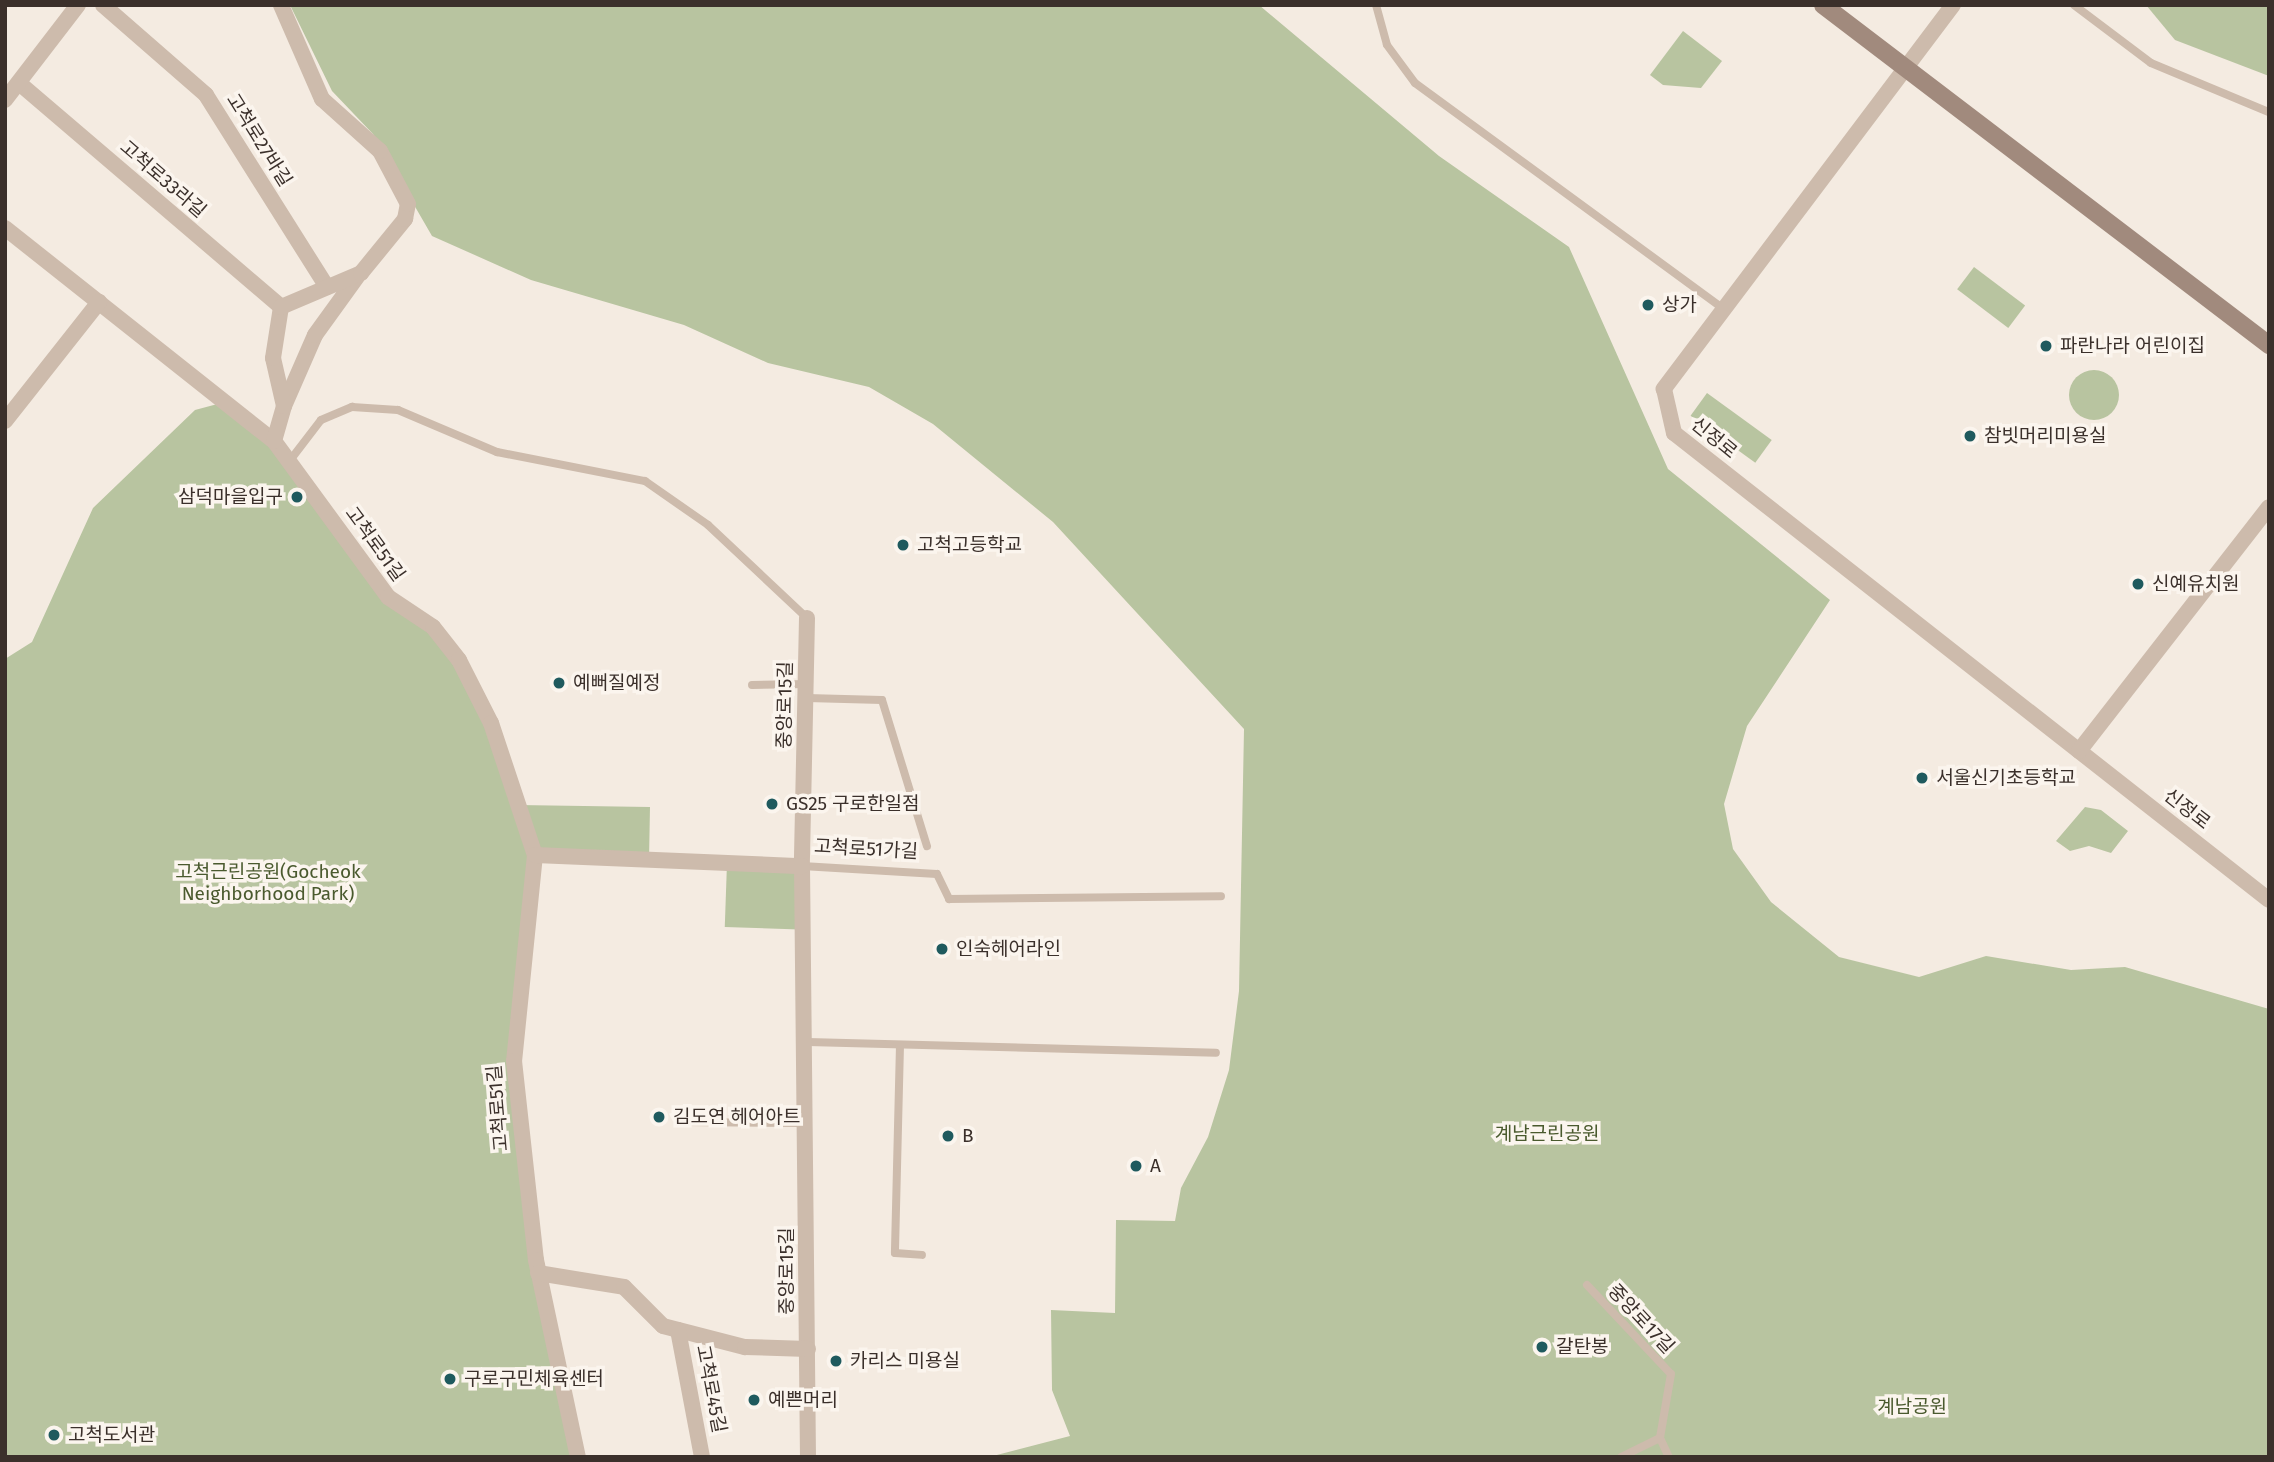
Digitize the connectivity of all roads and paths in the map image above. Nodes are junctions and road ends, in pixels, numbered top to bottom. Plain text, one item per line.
1 (78, 5) edge
2 (103, 5) edge
3 (281, 5) edge
4 (1377, 5) edge
5 (1823, 5) edge
6 (1953, 5) edge
7 (2074, 5) edge
8 (1906, 68) junction
9 (19, 82) junction
10 (5, 100) edge
11 (2269, 113) edge
12 (5, 228) edge
13 (361, 273) junction
14 (327, 287) junction
15 (99, 302) junction
16 (281, 307) junction
17 (1724, 309) junction
18 (2269, 345) edge
19 (284, 406) junction
20 (5, 421) edge
21 (274, 441) junction
22 (288, 463) junction
23 (2269, 507) edge
24 (807, 618) joint
25 (752, 685) dead end
26 (807, 691) junction
27 (2079, 751) junction
28 (927, 846) dead end
29 (535, 855) junction
30 (802, 866) junction
31 (1221, 896) dead end
32 (2269, 900) edge
33 (808, 1042) junction
34 (900, 1045) junction
35 (1216, 1053) dead end
36 (686, 1122) dead end
37 (808, 1123) junction
38 (922, 1255) dead end
39 (538, 1273) junction
40 (1587, 1285) dead end
41 (678, 1330) junction
42 (808, 1349) junction
43 (1660, 1438) junction
44 (578, 1457) edge
45 (702, 1457) edge
46 (808, 1457) edge
47 (1621, 1457) edge
48 (1669, 1457) edge

1 - 9 street
2 - 14 street, 고척로27바길
3 - 13 street
4 - 17 lane
5 - 8 main road
6 - 8 street, 신정로
7 - 11 lane
8 - 17 street, 신정로
8 - 18 main road
9 - 10 street
9 - 16 street, 고척로33라길
12 - 15 street
13 - 14 street
13 - 19 street
14 - 16 street
15 - 20 street
15 - 21 street
16 - 19 street
17 - 27 street, 신정로
19 - 21 street
21 - 22 street, 고척로51길
22 - 24 lane, 중앙로15길
22 - 29 street, 고척로51길
23 - 27 street
24 - 26 street, 중앙로15길
25 - 26 lane
26 - 28 lane
26 - 30 street, 중앙로15길
27 - 32 street, 신정로
29 - 30 street, 고척로51가길
29 - 39 street, 고척로51길
30 - 31 lane, 고척로51가길
30 - 33 street, 중앙로15길
33 - 34 lane
33 - 37 street, 중앙로15길
34 - 35 lane
34 - 38 lane
36 - 37 lane
37 - 42 street, 중앙로15길
39 - 41 street
39 - 44 street, 고척로51길
40 - 43 lane, 중앙로17길
41 - 42 street
41 - 45 street, 고척로45길
42 - 46 street, 중앙로15길
43 - 47 lane
43 - 48 lane

